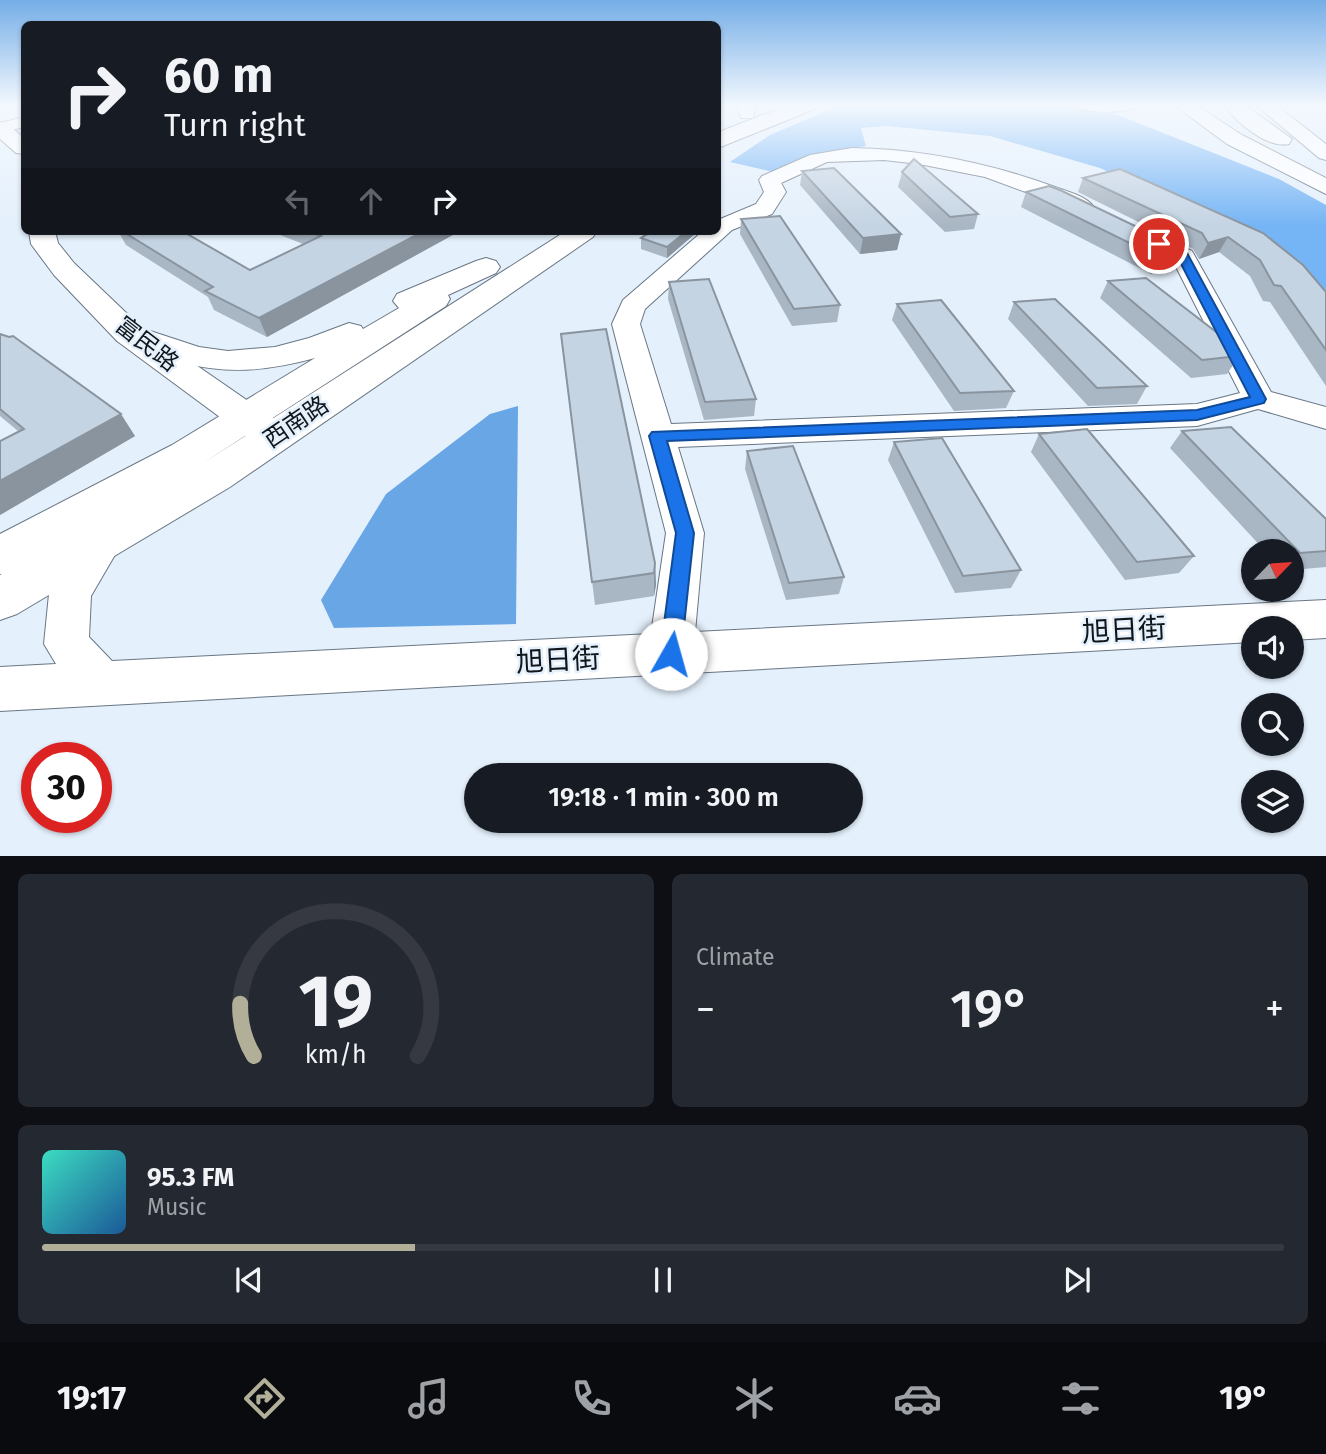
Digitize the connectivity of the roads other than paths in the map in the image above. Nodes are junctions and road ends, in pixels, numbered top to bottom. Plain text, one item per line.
1 (1245, 145) edge
2 (1292, 145) edge
3 (1326, 164) edge
4 (1326, 187) edge
5 (1099, 214) edge
6 (1123, 226) edge
7 (721, 228) edge
8 (43, 235) edge
9 (537, 235) edge
10 (577, 235) edge
11 (713, 235) edge
12 (486, 267) junction
13 (129, 334) junction
14 (1259, 399) junction
15 (1326, 418) edge
16 (259, 427) junction
17 (657, 436) junction
18 (103, 541) junction
19 (0, 556) edge
20 (0, 599) edge
21 (1326, 620) edge
22 (671, 654) junction
23 (103, 684) junction
24 (0, 690) edge

1 - 4 main road
2 - 3 main road
5 - 7 street
6 - 14 street
8 - 13 main road, 富民路
9 - 12 main road, 西南路
10 - 16 main road, 西南路
11 - 17 street
12 - 13 main road
12 - 16 main road, 西南路
13 - 16 main road, 富民路
14 - 15 street
14 - 17 street
16 - 18 main road, 西南路
16 - 19 main road, 西南路
17 - 22 street
18 - 20 main road, 西南路
18 - 23 street
21 - 22 street, 旭日街
22 - 23 street, 旭日街
23 - 24 street, 旭日街

